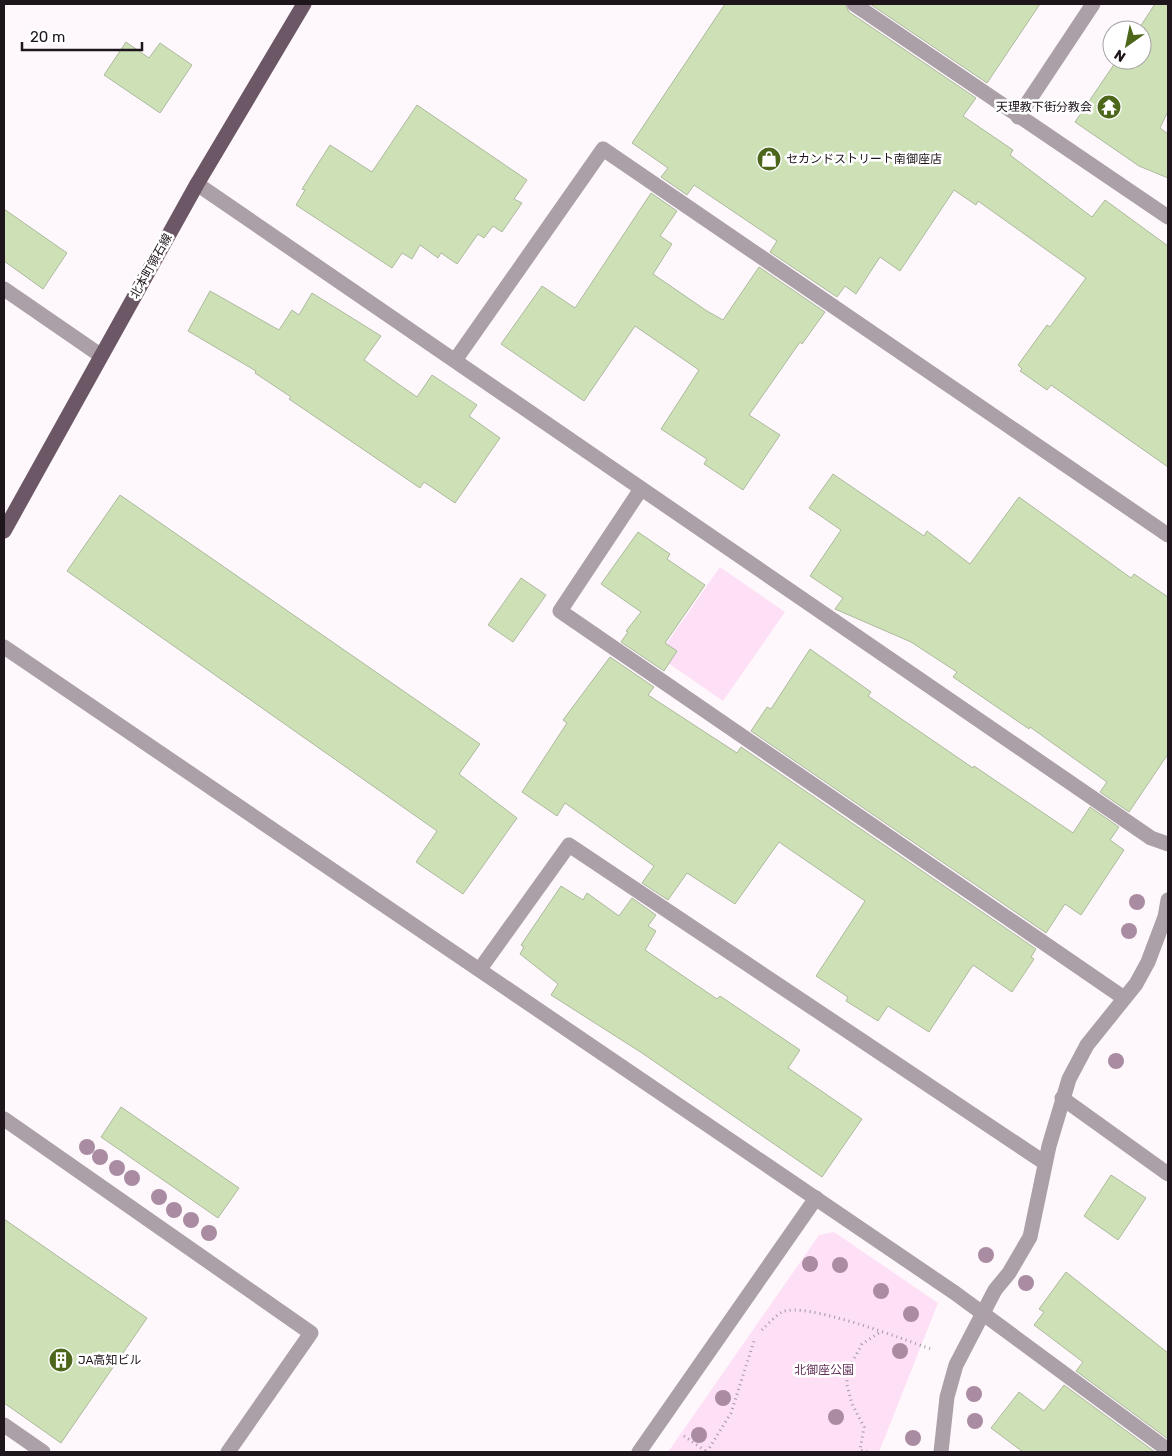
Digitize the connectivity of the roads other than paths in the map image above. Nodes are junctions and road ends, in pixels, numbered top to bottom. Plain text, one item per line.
1 (304, 4) edge
2 (854, 4) edge
3 (1093, 4) edge
4 (1018, 117) junction
5 (197, 184) junction
6 (1168, 217) edge
7 (4, 290) edge
8 (100, 355) junction
9 (456, 359) junction
10 (641, 490) junction
11 (4, 531) edge
12 (1168, 535) edge
13 (4, 647) edge
14 (1168, 844) edge
15 (1168, 900) edge
16 (480, 969) junction
17 (1124, 998) junction
18 (1062, 1098) junction
19 (4, 1119) edge
20 (1046, 1163) junction
21 (1168, 1174) edge
22 (816, 1198) junction
23 (982, 1313) junction
24 (4, 1425) edge
25 (1168, 1450) edge
26 (43, 1452) edge
27 (228, 1452) edge
28 (638, 1452) edge
29 (940, 1452) edge

1 - 5 main road, 北本町領石線
2 - 4 street
3 - 4 street
4 - 6 street
5 - 8 main road, 北本町領石線
5 - 9 street
7 - 8 street
8 - 11 main road, 北本町領石線
9 - 10 street
9 - 12 street
10 - 14 street
10 - 17 street
13 - 16 street
15 - 17 street
16 - 20 street
16 - 22 street
17 - 18 street
18 - 20 street
18 - 21 street
19 - 27 street
20 - 23 street
22 - 23 street
22 - 28 street
23 - 25 street
23 - 29 street
24 - 26 street

